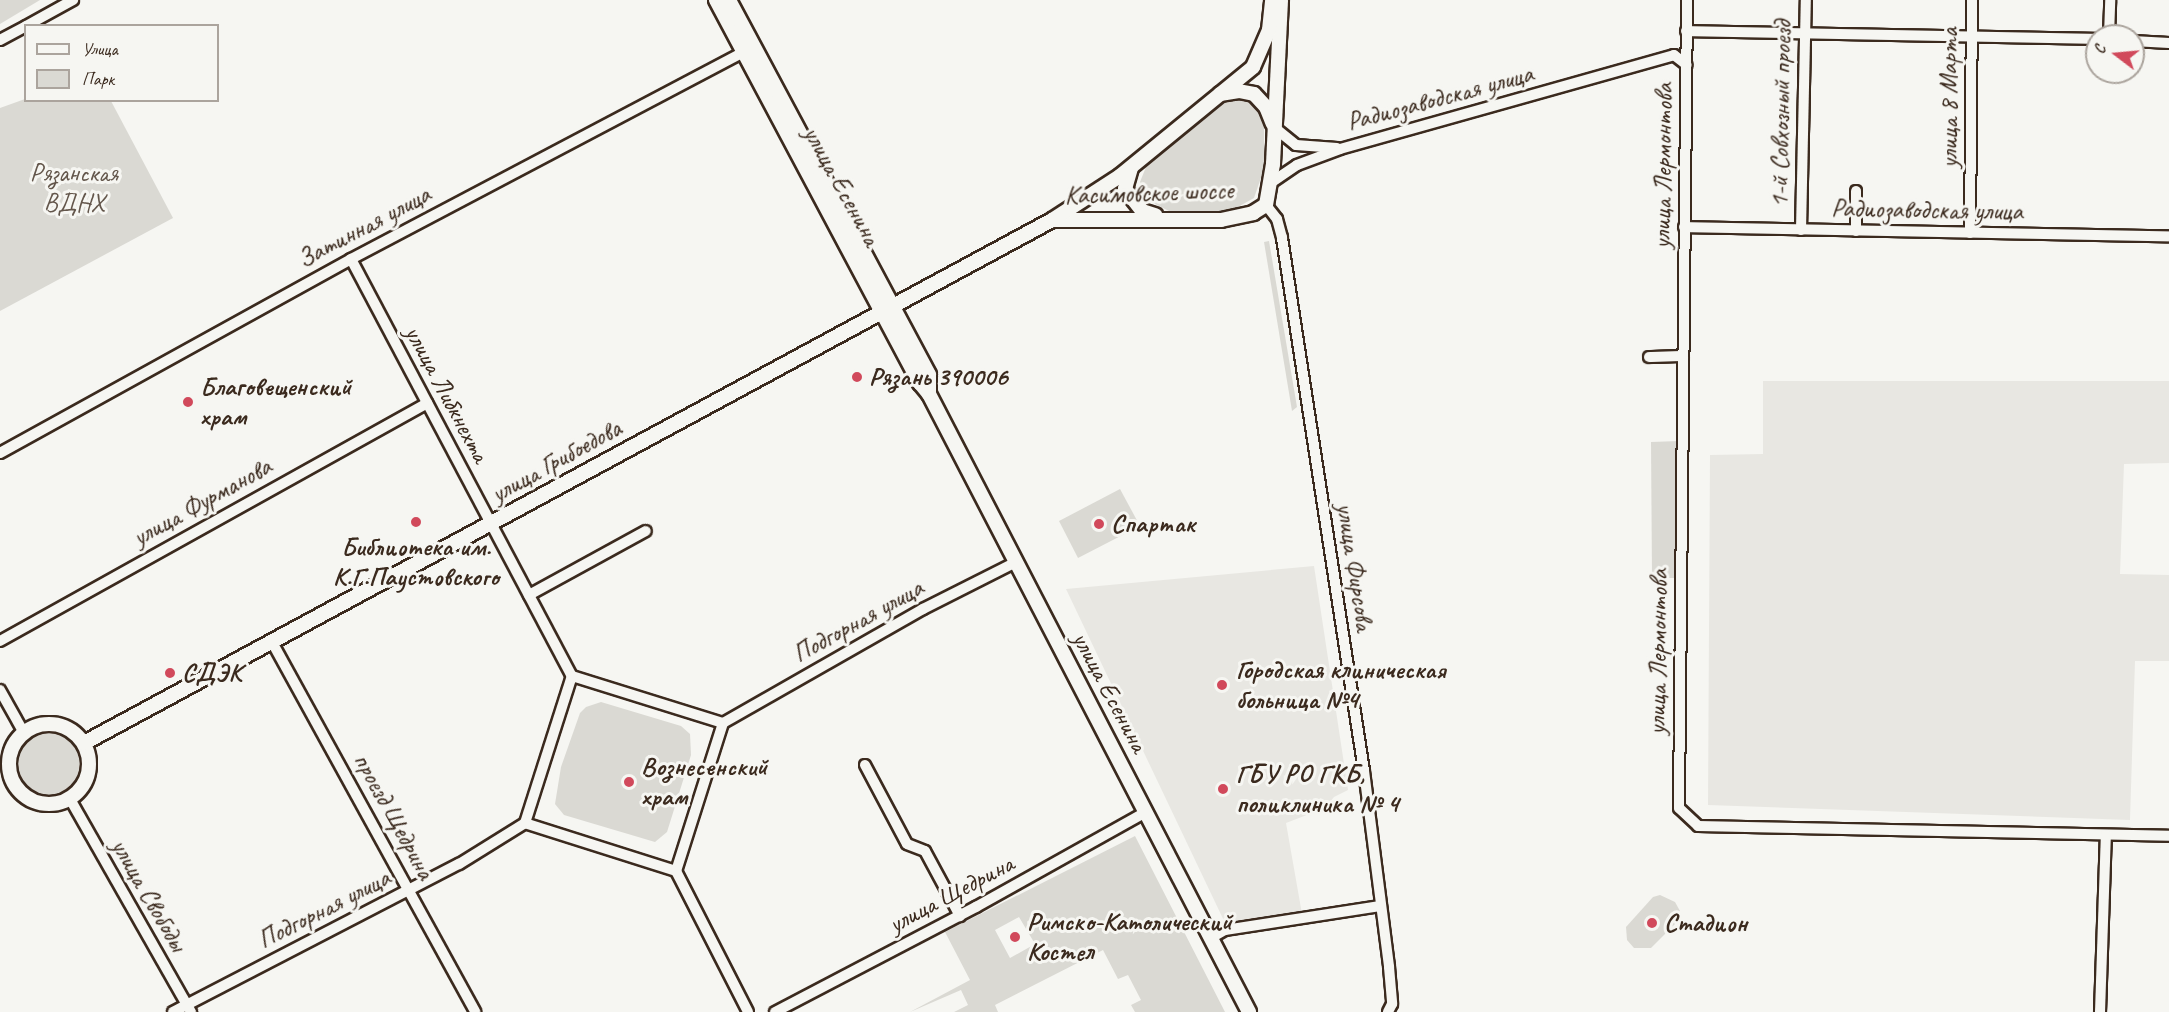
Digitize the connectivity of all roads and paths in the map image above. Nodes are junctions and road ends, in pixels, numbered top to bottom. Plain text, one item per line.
1 (72, 0) edge
2 (716, 0) edge
3 (729, 0) edge
4 (1272, 0) edge
5 (1281, 0) edge
6 (1687, 0) edge
7 (1806, 0) edge
8 (1972, 0) edge
9 (2110, 0) edge
10 (30, 24) edge
11 (2109, 24) edge
12 (24, 27) edge
13 (1686, 31) junction
14 (1805, 33) junction
15 (1972, 35) junction
16 (2085, 39) edge
17 (0, 40) edge
18 (2145, 42) edge
19 (2169, 43) edge
20 (748, 50) junction
21 (1687, 65) junction
22 (1218, 94) junction
23 (1275, 128) junction
24 (1340, 149) junction
25 (1132, 166) junction
26 (1120, 176) junction
27 (1272, 182) junction
28 (1125, 189) junction
29 (1856, 191) dead end
30 (1266, 205) junction
31 (1115, 217) junction
32 (1169, 218) junction
33 (1052, 220) junction
34 (1684, 227) junction
35 (1801, 230) junction
36 (1856, 231) junction
37 (1970, 233) junction
38 (2169, 236) edge
39 (351, 259) junction
40 (886, 307) junction
41 (1683, 356) junction
42 (1649, 357) dead end
43 (427, 403) junction
44 (0, 453) edge
45 (491, 524) junction
46 (646, 531) dead end
47 (1016, 562) junction
48 (529, 595) junction
49 (0, 641) edge
50 (272, 642) junction
51 (572, 676) junction
52 (0, 690) edge
53 (723, 723) junction
54 (24, 733) junction
55 (84, 743) junction
56 (865, 765) dead end
57 (13, 783) junction
58 (0, 790) edge
59 (70, 799) junction
60 (1146, 812) junction
61 (525, 823) junction
62 (2106, 836) junction
63 (2169, 836) edge
64 (676, 871) junction
65 (410, 890) junction
66 (1380, 906) junction
67 (960, 916) junction
68 (1211, 938) junction
69 (188, 1009) edge
70 (173, 1012) edge
71 (476, 1012) edge
72 (748, 1012) edge
73 (775, 1012) edge
74 (1249, 1012) edge
75 (1388, 1012) edge
76 (2100, 1012) edge

1 - 10 street
2 - 20 main road, улица Есенина
3 - 20 main road, улица Есенина
4 - 22 main road, Касимовское шоссе
5 - 23 main road, Касимовское шоссе
6 - 13 street, улица Лермонтова
7 - 14 street, 1-й Совхозный проезд
8 - 15 street, улица 8 Марта
9 - 11 street
12 - 17 street
13 - 14 street
13 - 21 street, улица Лермонтова
14 - 15 street
14 - 35 street, 1-й Совхозный проезд
15 - 16 street
15 - 37 street, улица 8 Марта
18 - 19 street
20 - 39 street, Затинная улица
20 - 40 main road, улица Есенина
21 - 24 street, Радиозаводская улица
21 - 34 street, улица Лермонтова
22 - 23 main road
22 - 25 main road, Касимовское шоссе
23 - 24 street
23 - 27 main road, Касимовское шоссе
24 - 27 street
25 - 26 main road, Касимовское шоссе
25 - 28 main road
26 - 28 street
26 - 33 main road, Касимовское шоссе
27 - 30 main road, Касимовское шоссе
28 - 31 main road
28 - 32 main road
29 - 36 street
30 - 32 main road, Касимовское шоссе
30 - 66 street, улица Фирсова
31 - 32 main road, Касимовское шоссе
31 - 33 main road, Касимовское шоссе
33 - 40 main road, улица Грибоедова
34 - 35 street, Радиозаводская улица
34 - 41 street, улица Лермонтова
35 - 36 street, Радиозаводская улица
36 - 37 street, Радиозаводская улица
37 - 38 street, Радиозаводская улица
39 - 43 street, улица Либкнехта
39 - 44 street, Затинная улица
40 - 45 main road, улица Грибоедова
40 - 47 main road, улица Есенина
41 - 42 street
41 - 62 street, улица Лермонтова
43 - 45 street, улица Либкнехта
43 - 49 street, улица Фурманова
45 - 48 street, улица Либкнехта
45 - 50 main road, улица Грибоедова
46 - 48 street
47 - 53 street, Подгорная улица
47 - 60 main road, улица Есенина
48 - 51 street, улица Либкнехта
50 - 55 main road, улица Грибоедова
50 - 65 street, проезд Щедрина
51 - 53 street
51 - 61 street
52 - 54 street
53 - 64 street
54 - 55 main road
54 - 57 main road
55 - 59 main road
56 - 67 street
57 - 58 main road
57 - 59 main road
59 - 69 street, улица Свободы
60 - 67 street, улица Щедрина
60 - 68 main road, улица Есенина
61 - 64 street
61 - 65 street, Подгорная улица
62 - 63 street, улица Лермонтова
62 - 76 street
64 - 72 street
65 - 69 street, Подгорная улица
65 - 71 street, проезд Щедрина
66 - 68 street
66 - 75 street, улица Фирсова
67 - 73 street, улица Щедрина
68 - 74 main road, улица Есенина
69 - 70 street, Подгорная улица

